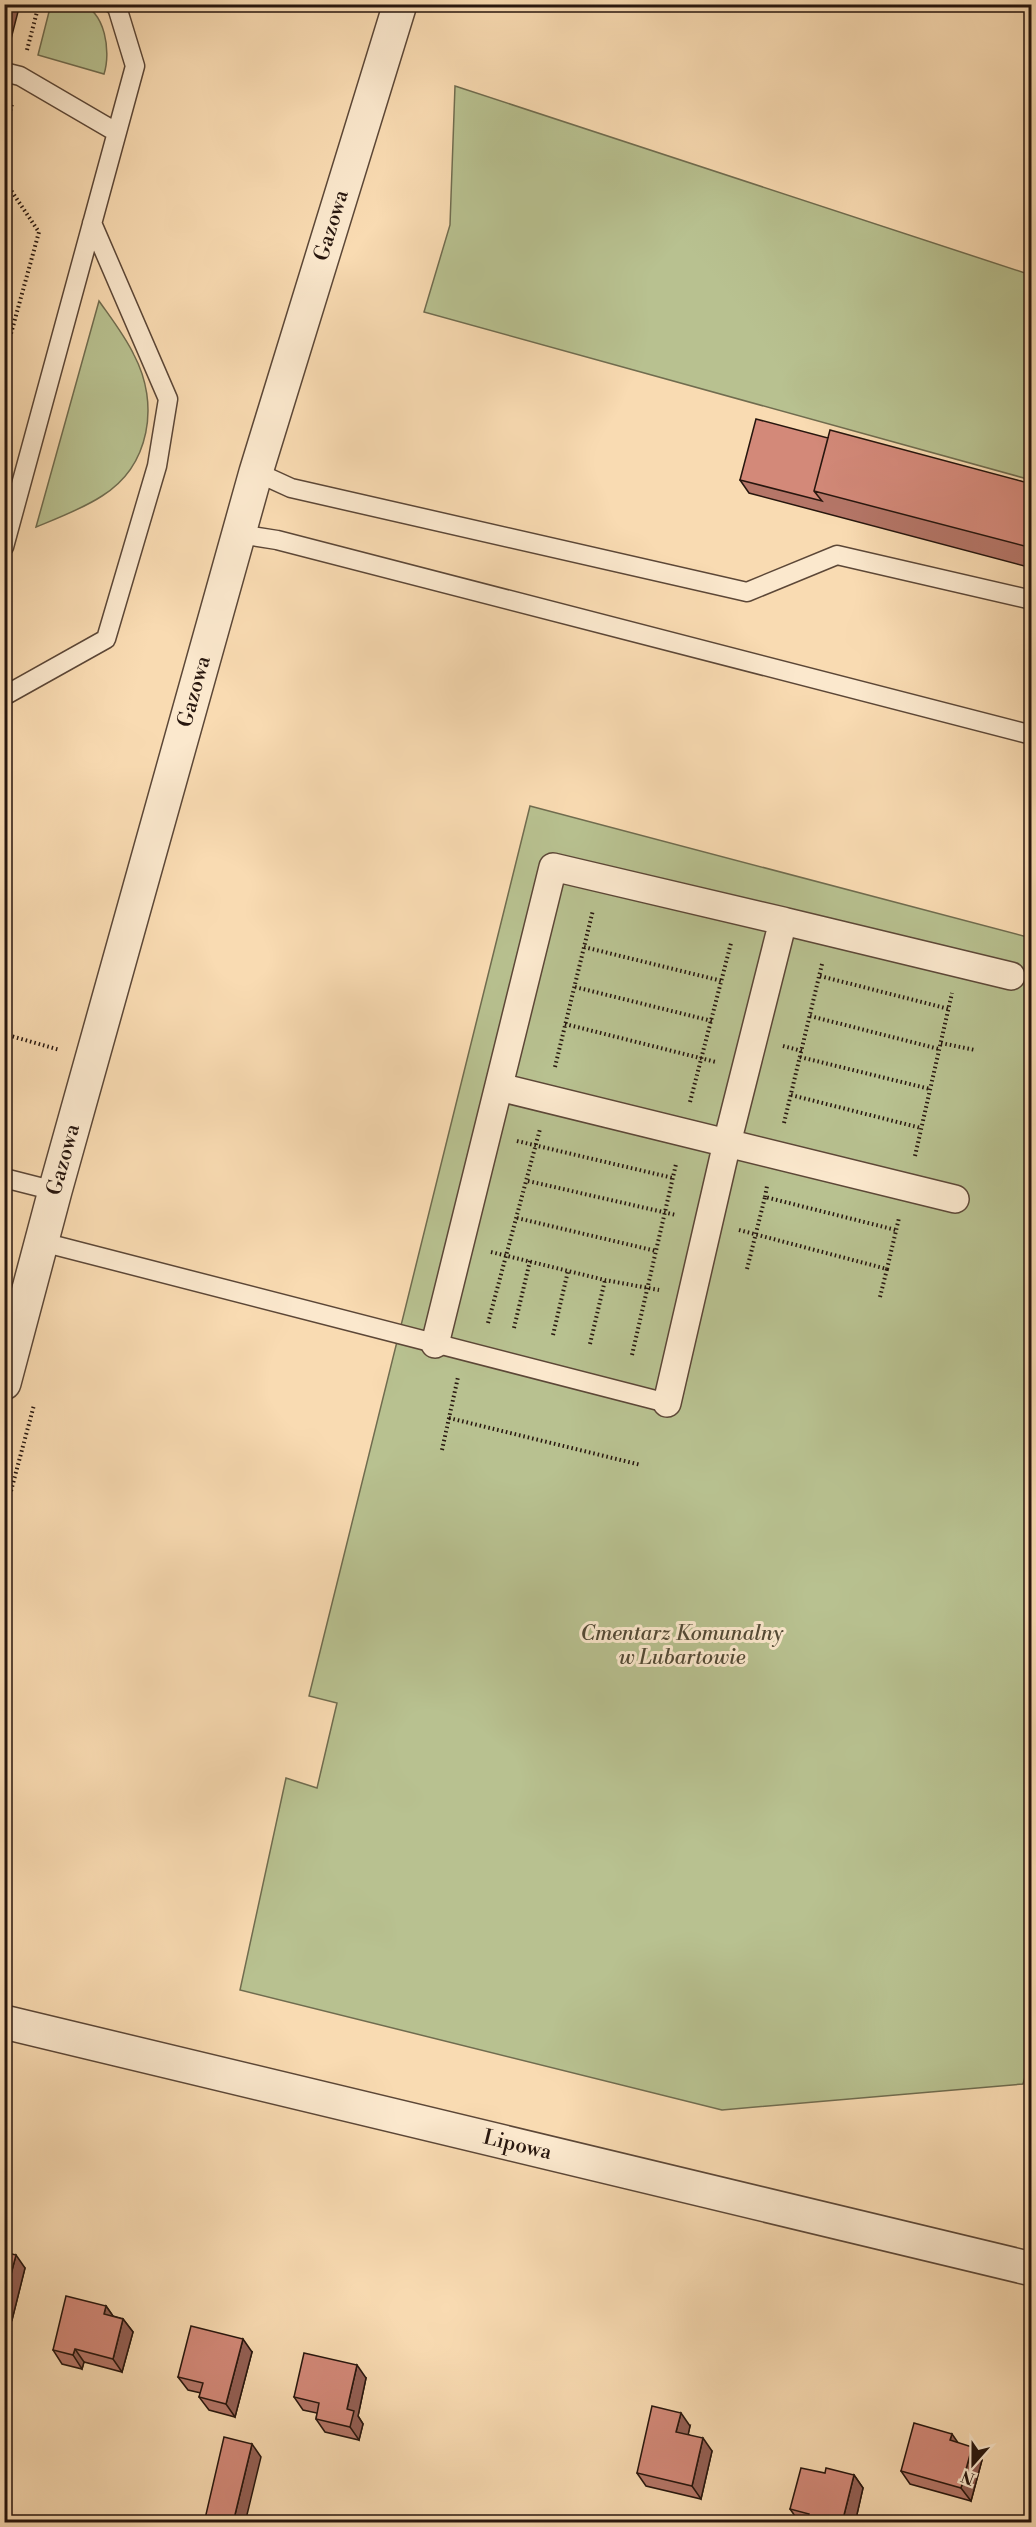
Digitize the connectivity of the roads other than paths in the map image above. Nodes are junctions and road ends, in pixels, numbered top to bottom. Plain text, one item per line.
1 (113, 4) edge
2 (400, 4) edge
3 (4, 72) edge
4 (116, 132) junction
5 (92, 223) junction
6 (256, 472) junction
7 (239, 534) junction
8 (4, 547) edge
9 (1032, 600) edge
10 (4, 696) edge
11 (1032, 735) edge
12 (783, 921) junction
13 (1011, 976) dead end
14 (499, 1087) junction
15 (727, 1143) junction
16 (4, 1178) edge
17 (55, 1191) junction
18 (955, 1198) dead end
19 (42, 1242) junction
20 (435, 1344) junction
21 (4, 1383) edge
22 (667, 1403) joint
23 (4, 2022) edge
24 (1032, 2269) edge

1 - 4 lane
2 - 6 street, Gazowa
3 - 4 lane
4 - 5 lane
5 - 8 lane
5 - 10 lane
6 - 7 street, Gazowa
6 - 9 lane
7 - 11 lane
7 - 17 street, Gazowa
12 - 13 street
12 - 14 street
12 - 15 street
14 - 15 street
14 - 20 street
15 - 18 street
15 - 22 street
16 - 17 lane
17 - 19 street, Gazowa
19 - 20 lane
19 - 21 street, Gazowa
20 - 22 lane
23 - 24 street, Lipowa

